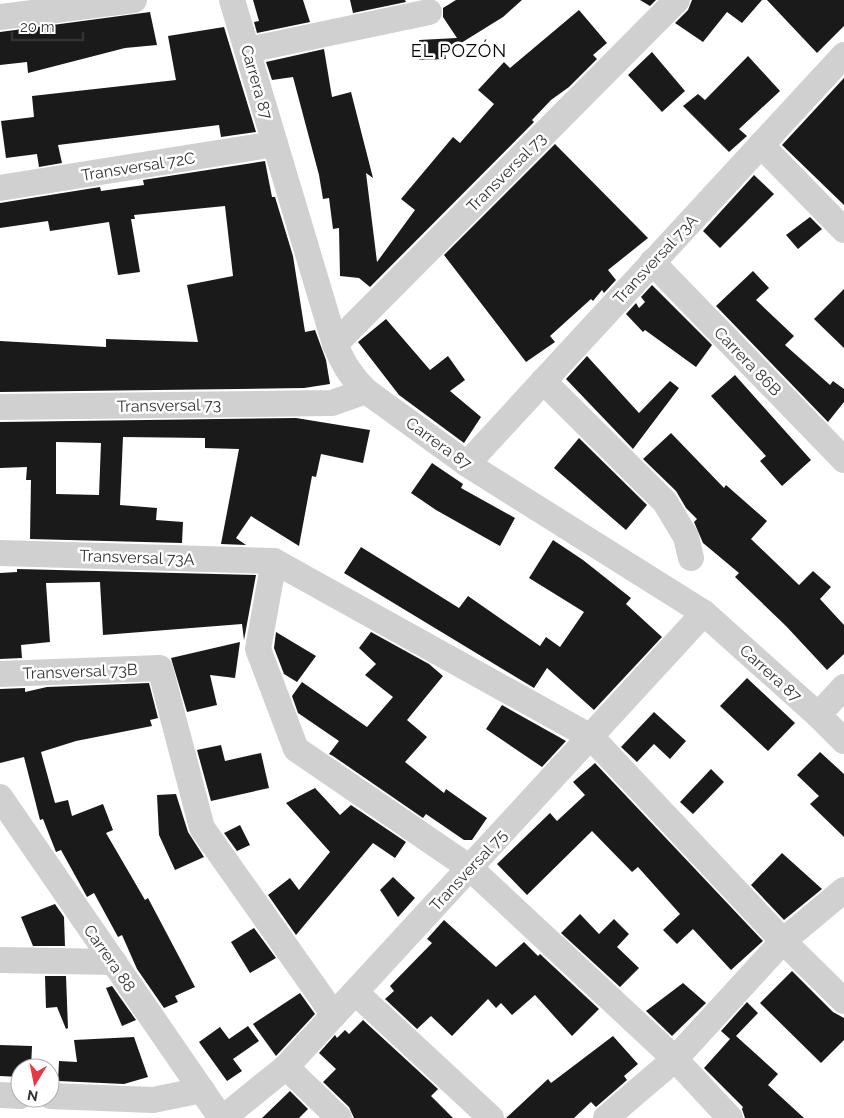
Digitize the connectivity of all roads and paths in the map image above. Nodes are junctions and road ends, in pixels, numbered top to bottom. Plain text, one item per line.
1 (134, 0) edge
2 (232, 0) edge
3 (677, 0) edge
4 (430, 12) dead end
5 (0, 17) edge
6 (248, 50) junction
7 (844, 55) edge
8 (275, 144) junction
9 (761, 145) junction
10 (0, 188) edge
11 (844, 230) edge
12 (652, 262) junction
13 (335, 344) junction
14 (543, 381) junction
15 (366, 391) junction
16 (0, 407) edge
17 (844, 460) edge
18 (467, 464) junction
19 (0, 553) edge
20 (691, 558) dead end
21 (274, 561) junction
22 (704, 614) junction
23 (0, 674) edge
24 (844, 687) edge
25 (818, 715) junction
26 (591, 737) junction
27 (844, 741) edge
28 (1, 802) edge
29 (470, 868) junction
30 (844, 890) edge
31 (784, 941) junction
32 (0, 960) edge
33 (114, 962) junction
34 (355, 992) junction
35 (844, 1001) edge
36 (334, 1014) junction
37 (675, 1059) junction
38 (286, 1067) junction
39 (202, 1090) junction
40 (60, 1096) edge
41 (222, 1118) edge
42 (339, 1118) edge
43 (491, 1118) edge
44 (606, 1118) edge
45 (730, 1118) edge

1 - 5 street
2 - 6 street, Carrera 87
3 - 13 street, Transversal 73
4 - 6 street
6 - 8 street, Carrera 87
7 - 9 street, Transversal 73A
8 - 10 street, Transversal 72C
8 - 13 street, Carrera 87
9 - 11 street
9 - 12 street, Transversal 73A
12 - 14 street, Transversal 73A
12 - 17 street, Carrera 86B
13 - 15 street, Carrera 87
14 - 18 street, Transversal 73A
14 - 20 street
15 - 16 street, Transversal 73
15 - 18 street, Carrera 87
18 - 22 street, Carrera 87
19 - 21 street, Transversal 73A
21 - 26 street
21 - 29 street
22 - 25 street, Carrera 87
22 - 26 street, Transversal 75
23 - 36 street, Transversal 73B
24 - 25 street
25 - 27 street, Carrera 87
26 - 29 street, Transversal 75
26 - 31 street
28 - 33 street, Carrera 88
29 - 34 street, Transversal 75
29 - 37 street
30 - 31 street
31 - 35 street
31 - 37 street
32 - 33 street
33 - 39 street, Carrera 88
34 - 36 street, Transversal 75
34 - 43 street
36 - 38 street, Transversal 75
37 - 44 street
37 - 45 street
38 - 41 street, Transversal 75
38 - 42 street
39 - 40 street
39 - 41 street, Carrera 88

